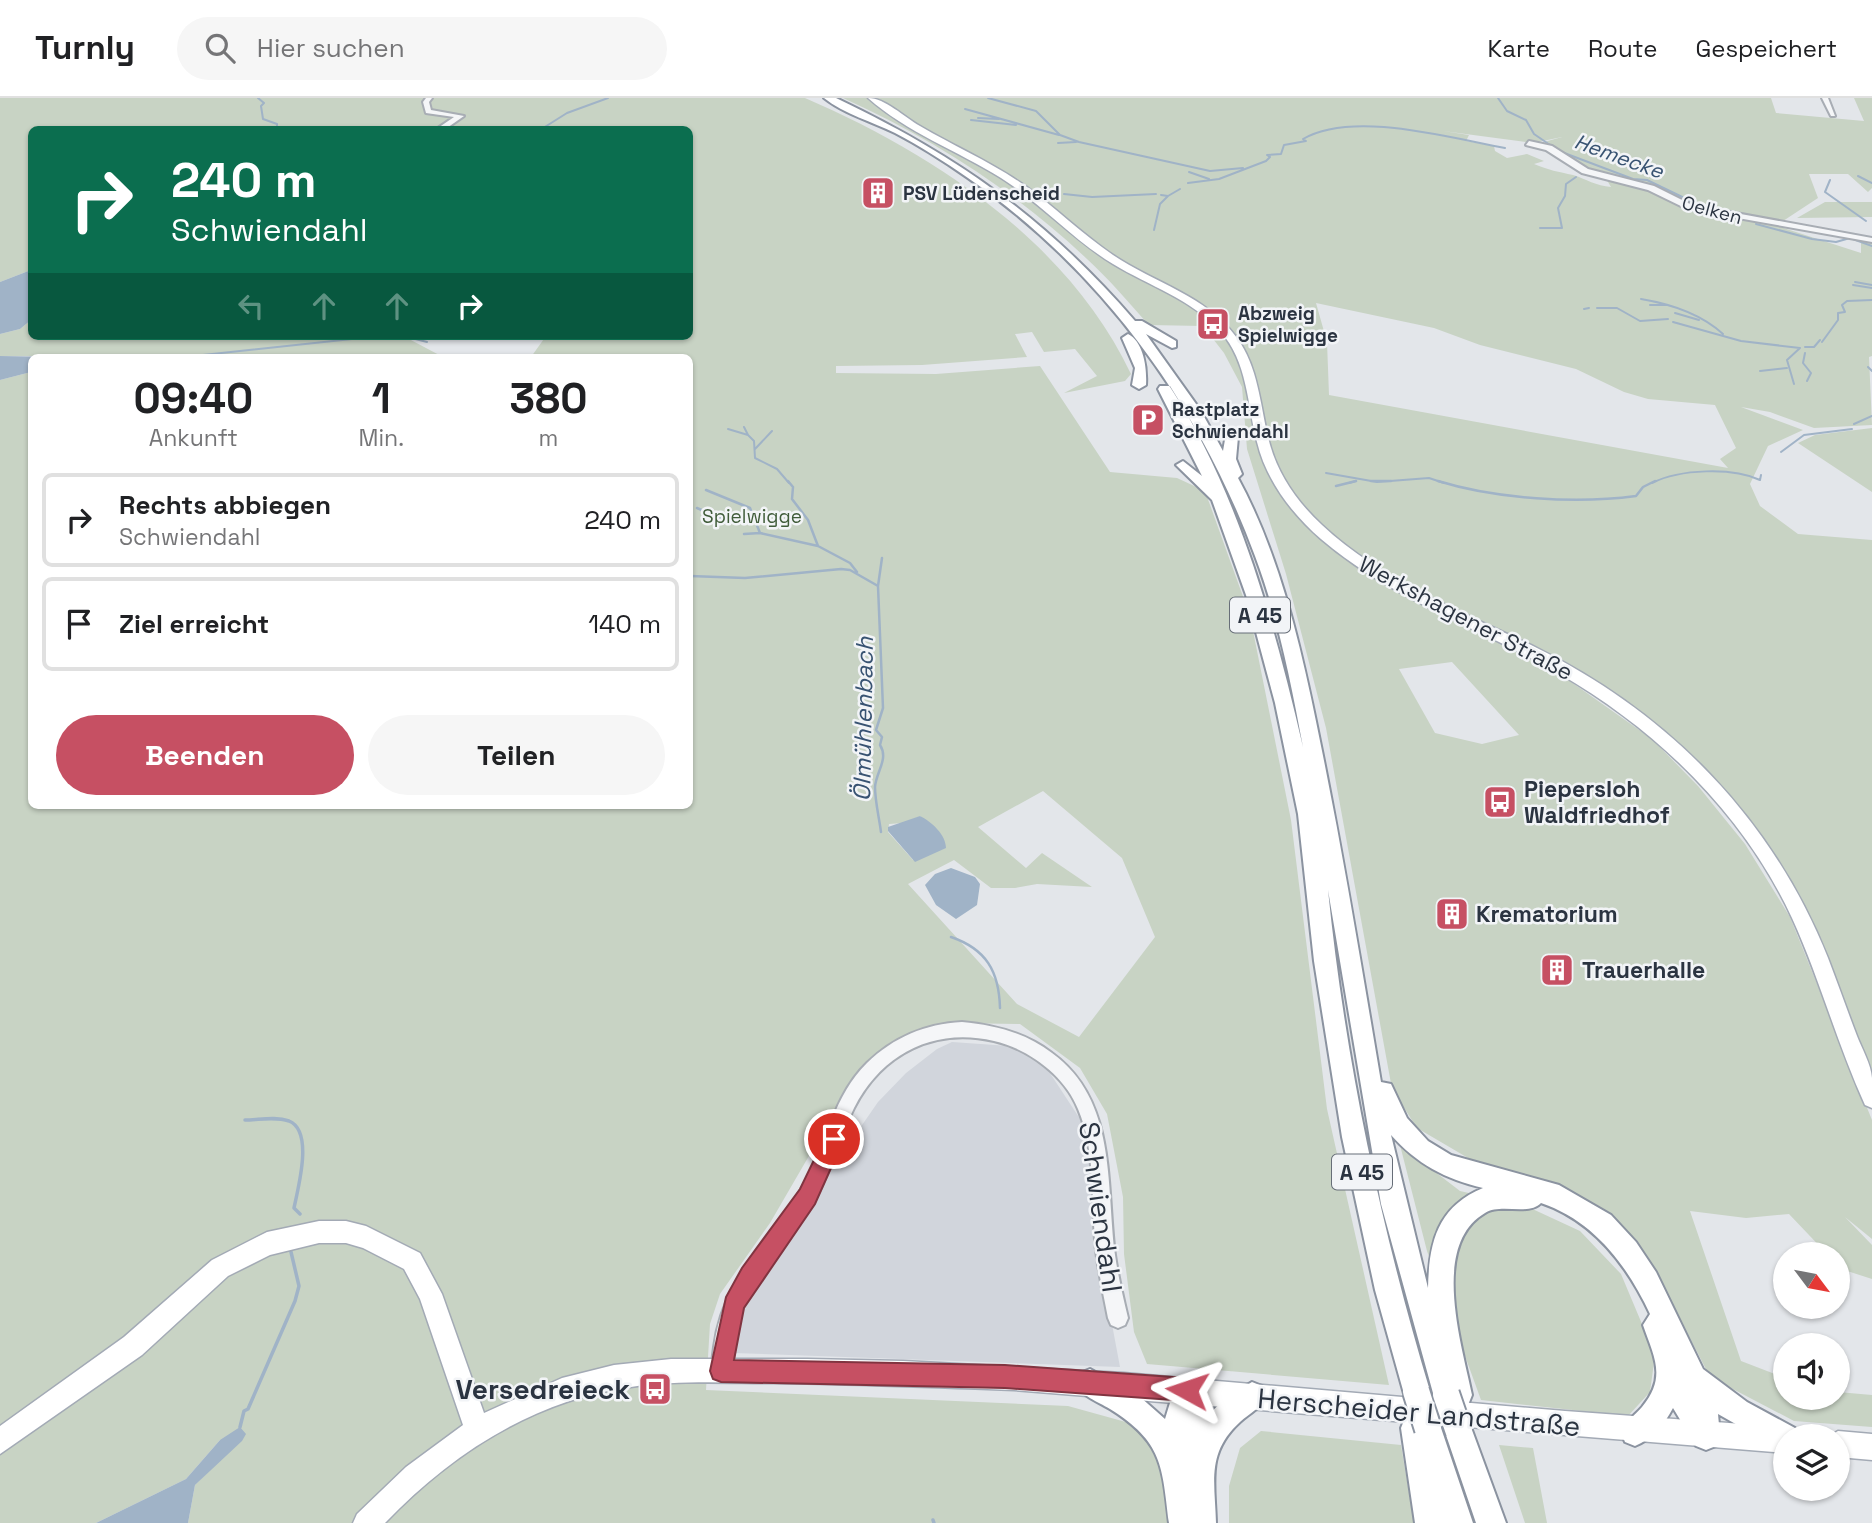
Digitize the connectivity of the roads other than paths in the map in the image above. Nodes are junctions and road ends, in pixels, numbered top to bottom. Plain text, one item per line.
1 (429, 98) edge
2 (814, 98) edge
3 (829, 98) edge
4 (873, 98) edge
5 (1825, 98) edge
6 (1833, 115) dead end
7 (445, 126) edge
8 (1529, 143) dead end
9 (1872, 240) edge
10 (1121, 310) junction
11 (1128, 338) junction
12 (1172, 344) dead end
13 (1139, 385) dead end
14 (1231, 437) dead end
15 (1183, 465) dead end
16 (1232, 506) junction
17 (1362, 1028) junction
18 (1872, 1098) edge
19 (1118, 1318) dead end
20 (721, 1371) junction
21 (1682, 1374) junction
22 (1090, 1383) junction
23 (1187, 1390) junction
24 (1452, 1394) junction
25 (1252, 1396) junction
26 (1421, 1428) junction
27 (477, 1430) junction
28 (1634, 1432) junction
29 (1773, 1432) edge
30 (1706, 1436) junction
31 (1773, 1439) edge
32 (0, 1441) edge
33 (1850, 1445) edge
34 (1872, 1447) edge
35 (1188, 1463) junction
36 (366, 1523) edge
37 (1184, 1523) edge
38 (1201, 1523) edge
39 (1430, 1523) edge
40 (1458, 1523) edge
41 (1491, 1523) edge

1 - 7 street
2 - 11 highway, A 45
3 - 10 highway, A 45
4 - 18 main road, Werkshagener Straße
5 - 6 street
8 - 9 street, Oelken
10 - 12 highway
10 - 16 highway, A 45
11 - 13 highway
11 - 16 highway, A 45
14 - 16 highway
15 - 16 highway
16 - 17 highway, A 45
16 - 26 highway, A 45, bridge
17 - 21 highway
17 - 24 highway, A 45
19 - 20 street, Schwiendahl
20 - 22 main road, Herscheider Landstraße
20 - 27 main road, Herscheider Landstraße
21 - 24 highway
21 - 28 highway
21 - 29 highway
21 - 30 highway
22 - 23 main road, Herscheider Landstraße
22 - 35 highway
23 - 25 main road, Herscheider Landstraße
23 - 35 highway
24 - 41 highway
25 - 28 main road, Herscheider Landstraße
25 - 35 highway
26 - 39 highway
26 - 40 highway, A 45
27 - 32 main road
27 - 36 main road, Herscheider Landstraße
28 - 30 main road, Herscheider Landstraße
30 - 31 main road, Herscheider Landstraße
33 - 34 main road
35 - 37 highway
35 - 38 highway

